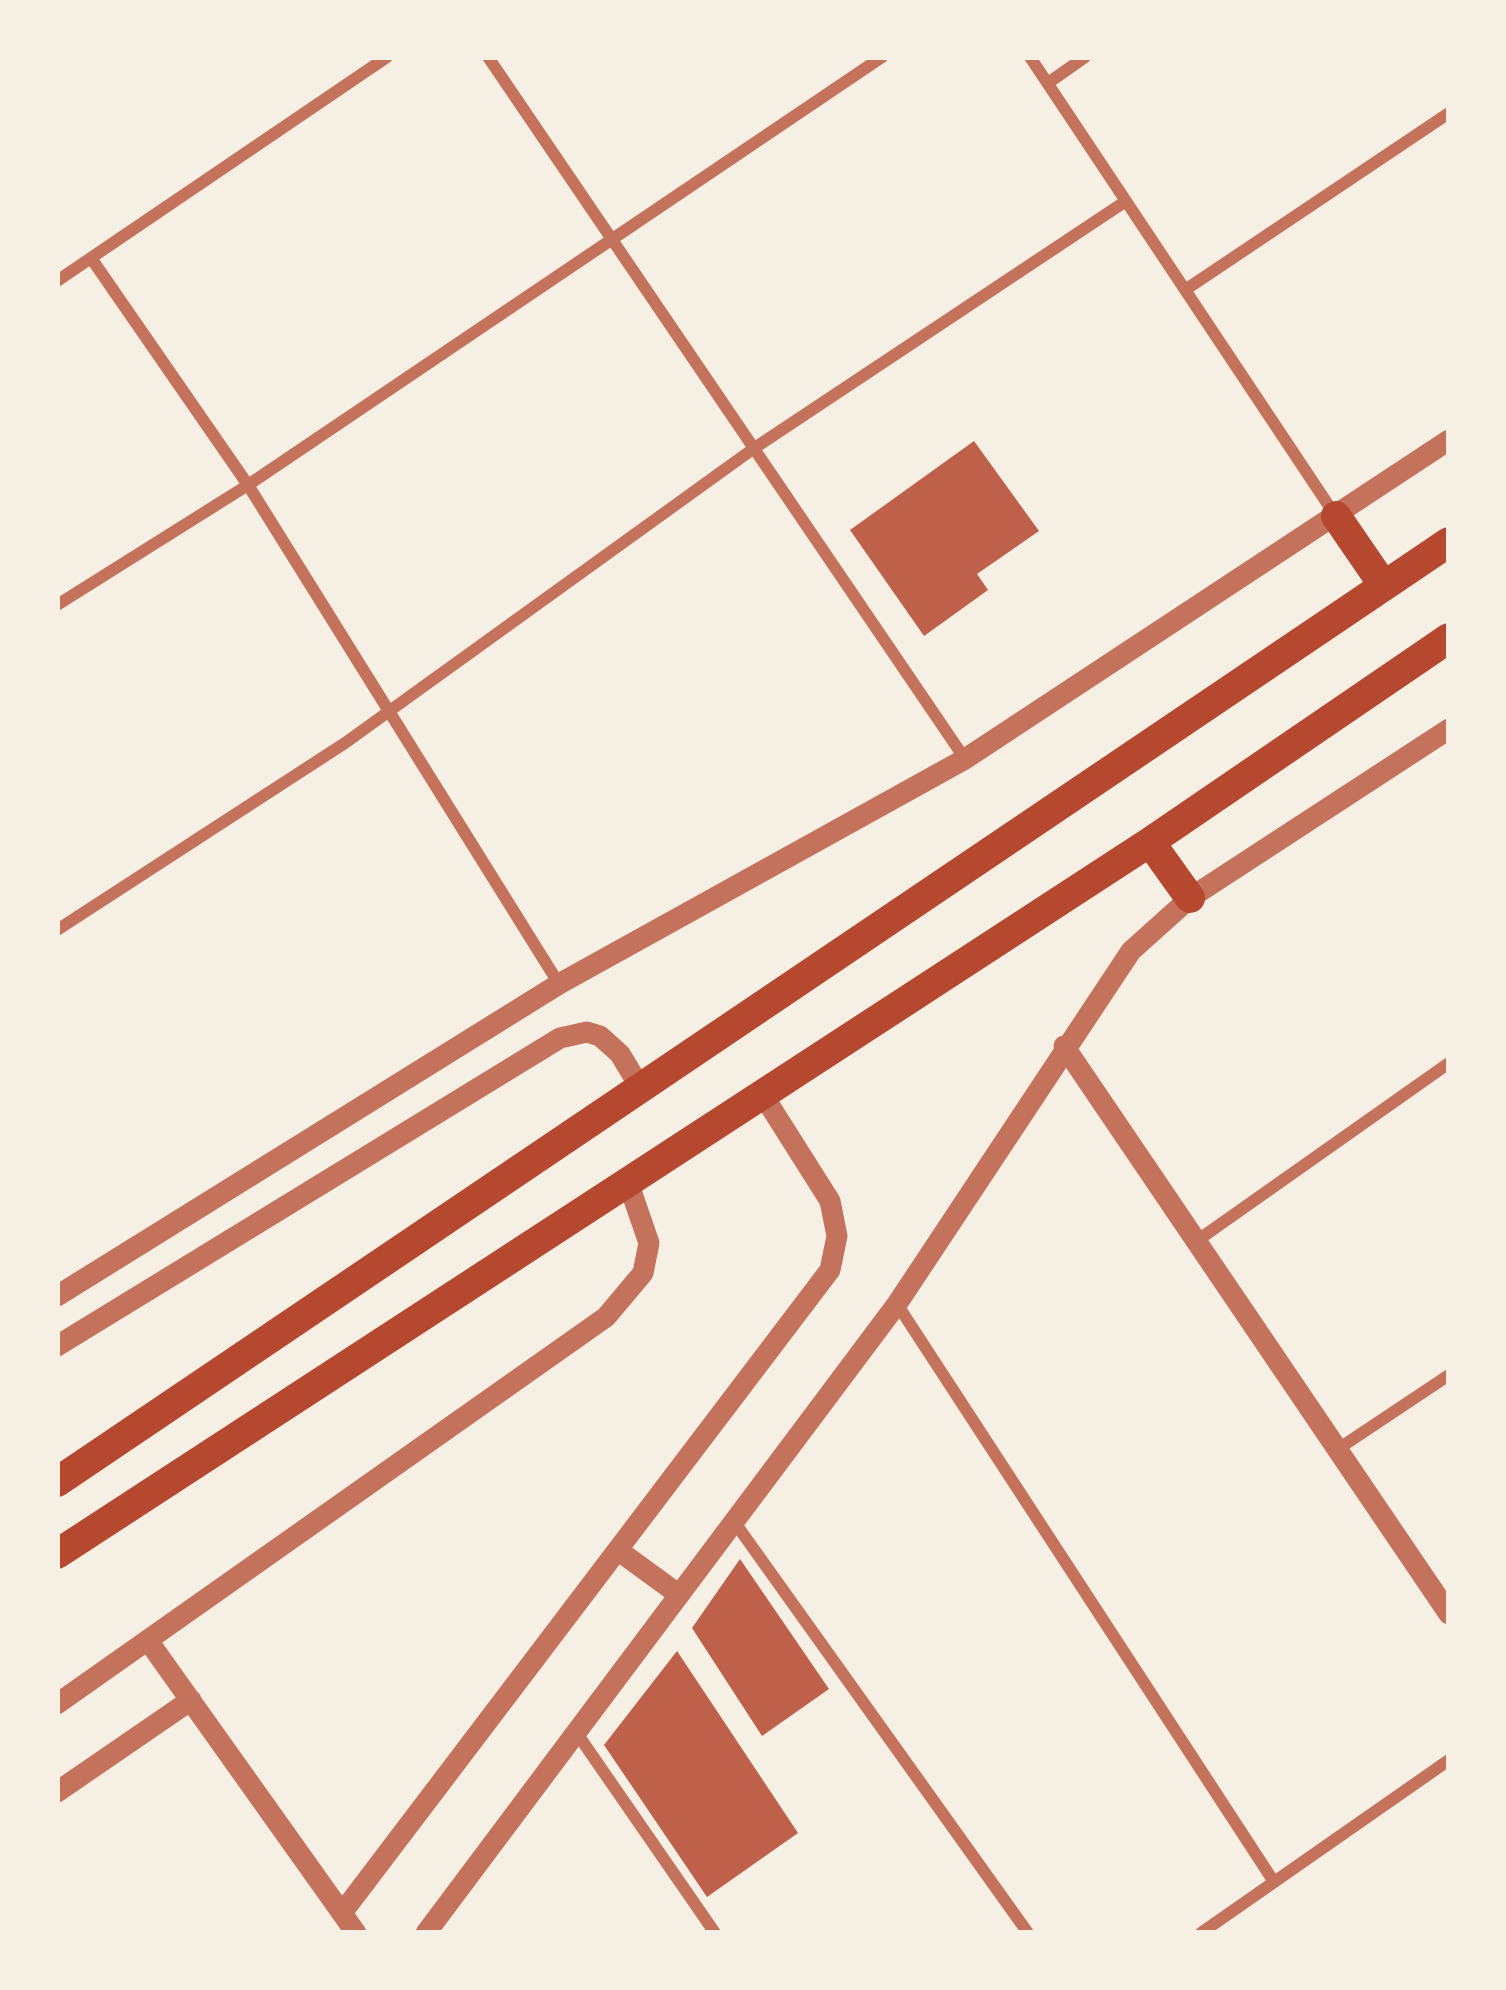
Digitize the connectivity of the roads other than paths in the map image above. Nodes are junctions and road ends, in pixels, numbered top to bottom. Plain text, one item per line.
1 (387, 57) edge
2 (488, 57) edge
3 (882, 57) edge
4 (1030, 57) edge
5 (1085, 57) edge
6 (1048, 83) junction
7 (1449, 113) edge
8 (1126, 201) junction
9 (610, 241) junction
10 (91, 258) junction
11 (57, 280) edge
12 (1185, 290) junction
13 (1449, 440) edge
14 (753, 449) junction
15 (248, 485) junction
16 (1336, 516) junction
17 (1449, 542) edge
18 (1384, 586) junction
19 (57, 605) edge
20 (1449, 638) edge
21 (389, 707) junction
22 (1449, 729) edge
23 (964, 759) junction
24 (1150, 842) junction
25 (1190, 898) junction
26 (57, 930) edge
27 (559, 984) junction
28 (1064, 1046) junction
29 (1449, 1063) edge
30 (641, 1089) junction
31 (763, 1095) junction
32 (629, 1185) junction
33 (1198, 1240) junction
34 (57, 1296) edge
35 (897, 1304) junction
36 (57, 1346) edge
37 (1449, 1375) edge
38 (1338, 1449) junction
39 (57, 1482) edge
40 (733, 1520) junction
41 (619, 1551) junction
42 (57, 1554) edge
43 (678, 1594) junction
44 (1449, 1614) edge
45 (149, 1642) junction
46 (190, 1700) junction
47 (57, 1704) edge
48 (576, 1732) junction
49 (1449, 1760) edge
50 (57, 1792) edge
51 (1274, 1882) junction
52 (342, 1913) junction
53 (356, 1933) edge
54 (426, 1933) edge
55 (715, 1933) edge
56 (1028, 1933) edge
57 (1201, 1933) edge

1 - 10 street
2 - 9 street
3 - 9 street
4 - 6 street
5 - 6 street
6 - 8 street
7 - 12 street
8 - 12 street
8 - 14 street
9 - 14 street
9 - 15 street
10 - 11 street
10 - 15 street
12 - 16 street
13 - 16 street
14 - 21 street
14 - 23 street
15 - 19 street
15 - 21 street
16 - 18 main road
16 - 23 street
17 - 18 main road
18 - 30 main road
20 - 24 main road
21 - 26 street
21 - 27 street
22 - 25 street
23 - 27 street
24 - 25 main road
24 - 31 main road
25 - 28 street
27 - 34 street
28 - 33 street
28 - 35 street
29 - 33 street
30 - 36 street
30 - 39 main road
31 - 32 main road
31 - 41 street
32 - 42 main road
32 - 45 street
33 - 38 street
35 - 40 street
35 - 51 street
37 - 38 street
38 - 44 street
40 - 43 street
40 - 56 street
41 - 43 street
41 - 52 street
43 - 48 street
45 - 46 street
45 - 47 street
46 - 50 street
46 - 52 street
48 - 54 street
48 - 55 street
49 - 51 street
51 - 57 street
52 - 53 street

